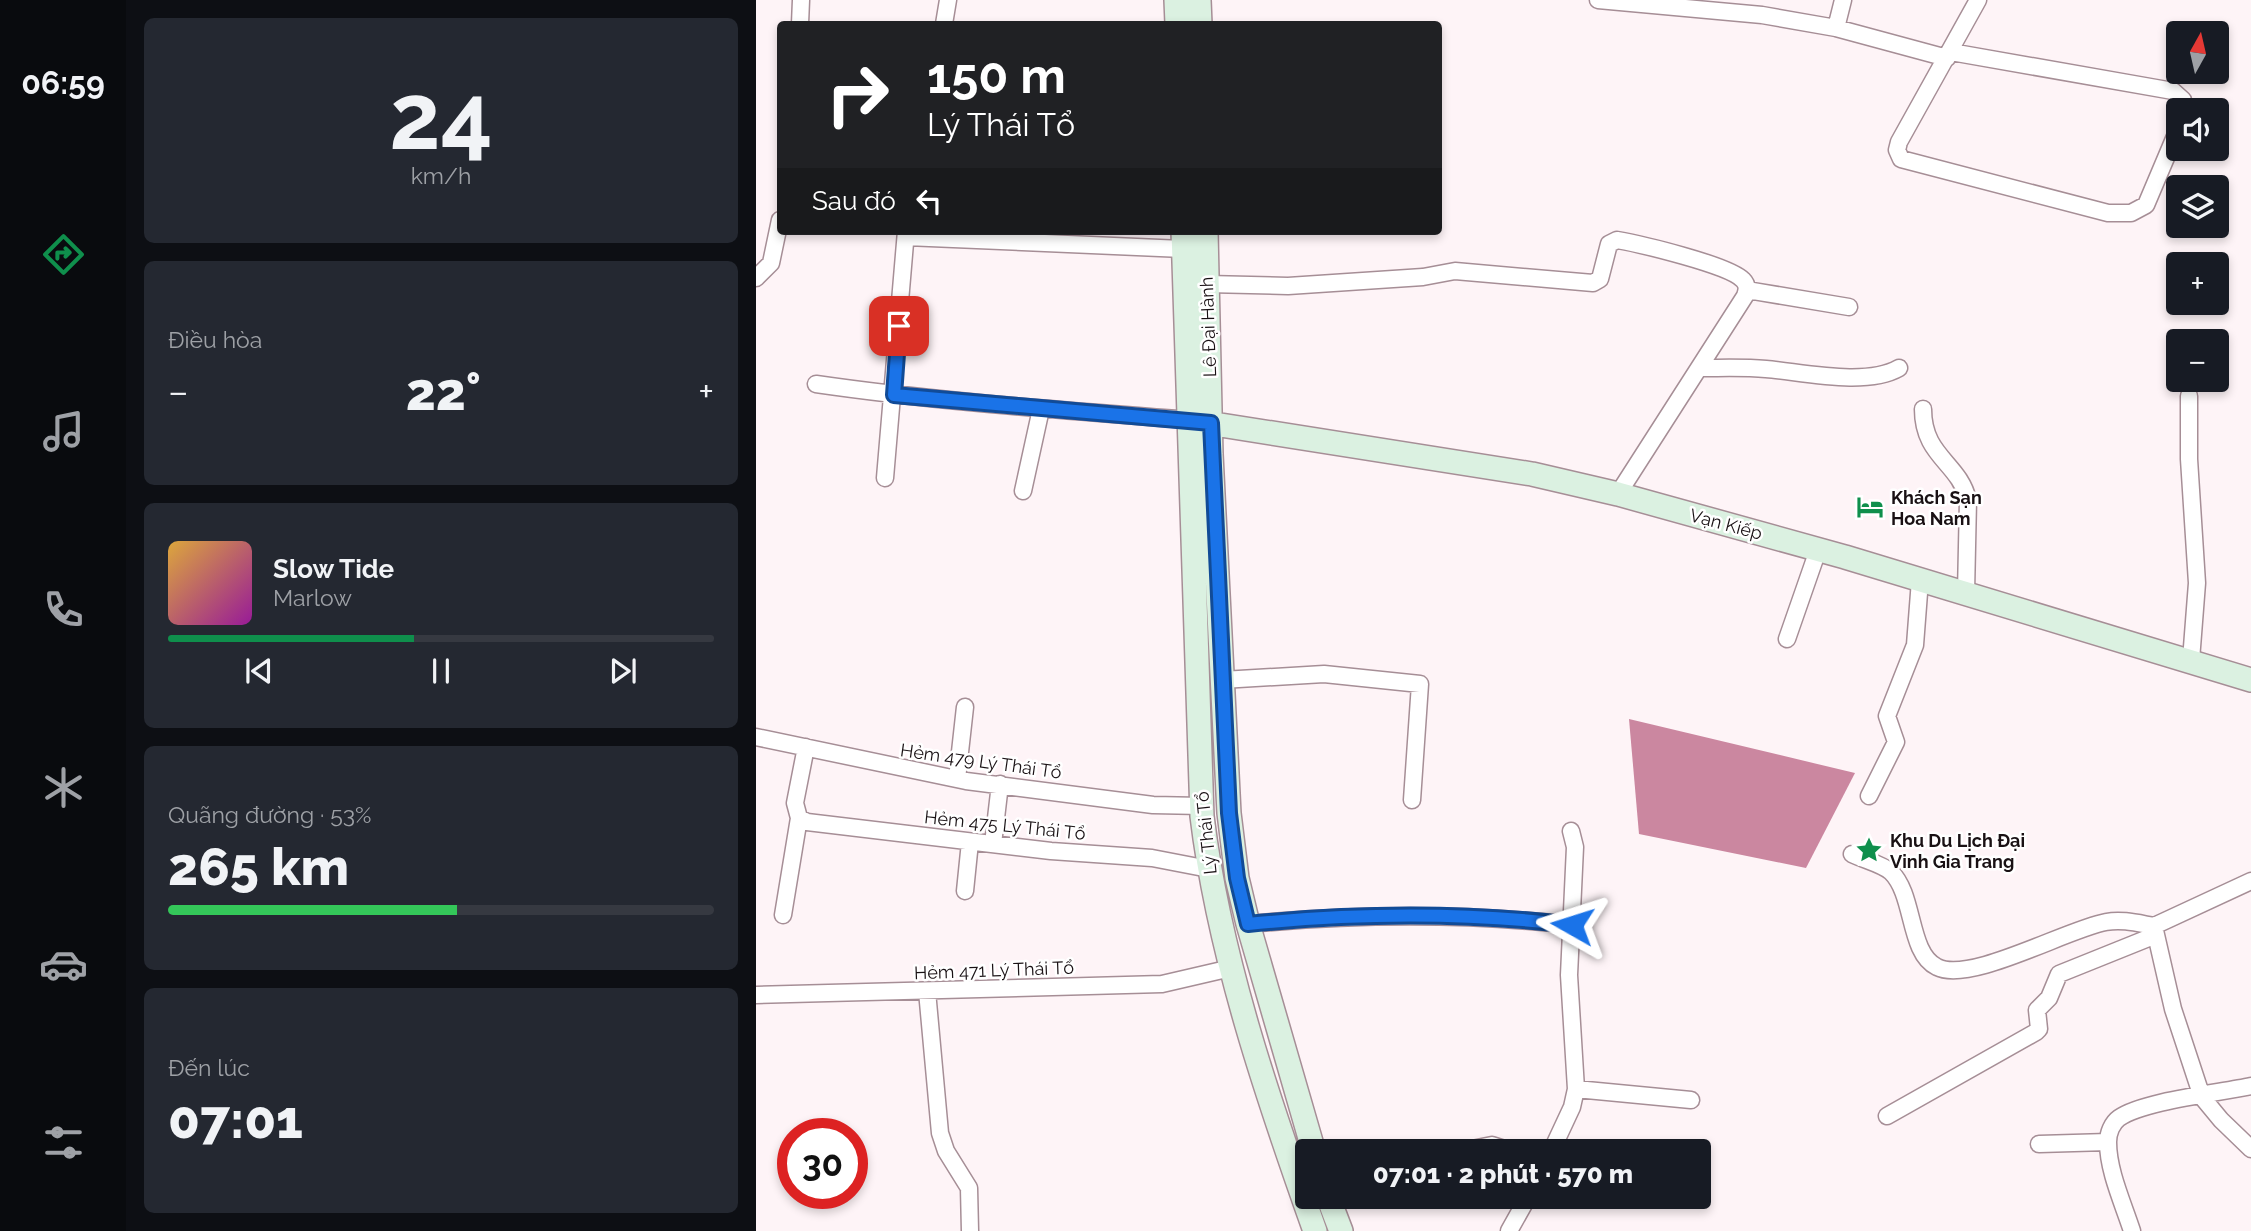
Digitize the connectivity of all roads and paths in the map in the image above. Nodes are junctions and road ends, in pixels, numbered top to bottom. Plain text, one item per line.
1 (801, 0) edge
2 (948, 0) edge
3 (1176, 0) edge
4 (1199, 0) edge
5 (1598, 0) edge
6 (1843, 0) edge
7 (1978, 0) edge
8 (1709, 5) edge
9 (800, 21) edge
10 (944, 21) edge
11 (1177, 21) edge
12 (1200, 21) edge
13 (1836, 28) junction
14 (1949, 55) junction
15 (2181, 98) edge
16 (2166, 158) edge
17 (777, 234) edge
18 (906, 235) edge
19 (952, 235) edge
20 (1206, 235) edge
21 (1183, 240) edge
22 (756, 278) edge
23 (1207, 284) junction
24 (1747, 290) junction
25 (1849, 307) dead end
26 (1701, 368) junction
27 (1899, 368) dead end
28 (816, 384) dead end
29 (894, 395) junction
30 (2189, 396) dead end
31 (1041, 409) junction
32 (1923, 409) dead end
33 (1200, 421) junction
34 (885, 478) dead end
35 (1023, 491) dead end
36 (1618, 494) junction
37 (1818, 550) junction
38 (1920, 580) junction
39 (1966, 593) junction
40 (1787, 639) dead end
41 (2191, 660) junction
42 (1222, 680) junction
43 (2251, 680) edge
44 (965, 707) dead end
45 (756, 737) edge
46 (806, 747) junction
47 (957, 779) junction
48 (1000, 784) junction
49 (1869, 796) dead end
50 (1412, 800) dead end
51 (1202, 806) junction
52 (799, 818) junction
53 (1571, 831) dead end
54 (970, 842) junction
55 (993, 844) junction
56 (1852, 855) dead end
57 (1209, 869) junction
58 (2251, 881) edge
59 (965, 891) dead end
60 (783, 915) dead end
61 (1248, 924) junction
62 (1572, 925) junction
63 (2155, 931) junction
64 (1231, 968) junction
65 (927, 991) junction
66 (756, 995) edge
67 (2251, 1086) edge
68 (1576, 1089) junction
69 (2202, 1097) junction
70 (1691, 1100) dead end
71 (1887, 1116) dead end
72 (1310, 1139) edge
73 (1557, 1139) edge
74 (2108, 1142) junction
75 (2039, 1144) dead end
76 (2251, 1149) edge
77 (1332, 1209) edge
78 (1521, 1209) edge
79 (970, 1231) edge
80 (1315, 1231) edge
81 (1340, 1231) edge
82 (1509, 1231) edge
83 (2132, 1231) edge

1 - 9 street
2 - 10 street
3 - 11 main road
4 - 12 main road
5 - 8 street
6 - 13 street
7 - 14 street
8 - 13 street
13 - 14 street
14 - 15 street
14 - 16 street
17 - 22 street
18 - 29 street
19 - 21 street
20 - 23 main road, Lê Đại Hành
21 - 33 main road, Lê Đại Hành
23 - 24 street
23 - 33 main road, Lê Đại Hành
24 - 25 street
24 - 26 street
26 - 27 street
26 - 36 street
28 - 29 street
29 - 31 street
29 - 34 street
30 - 41 street
31 - 33 street
31 - 35 street
32 - 39 street
33 - 36 main road, Vạn Kiếp
33 - 42 main road, Lý Thái Tổ
33 - 51 main road, Lý Thái Tổ
36 - 37 main road, Vạn Kiếp
37 - 38 main road, Vạn Kiếp
37 - 40 street
38 - 39 main road, Vạn Kiếp
38 - 49 street
39 - 41 main road, Vạn Kiếp
41 - 43 main road, Vạn Kiếp
42 - 50 street
42 - 61 main road, Lý Thái Tổ
44 - 47 street
45 - 46 street, Hẻm 479 Lý Thái Tổ
46 - 47 street, Hẻm 479 Lý Thái Tổ
46 - 52 street
47 - 48 street, Hẻm 479 Lý Thái Tổ
48 - 51 street, Hẻm 479 Lý Thái Tổ
48 - 55 street
51 - 57 main road, Lý Thái Tổ
52 - 54 street, Hẻm 475 Lý Thái Tổ
52 - 60 street
53 - 62 street
54 - 55 street, Hẻm 475 Lý Thái Tổ
54 - 59 street
55 - 57 street, Hẻm 475 Lý Thái Tổ
56 - 63 street
57 - 64 main road, Lý Thái Tổ
58 - 63 street
61 - 62 street
61 - 72 main road, Lý Thái Tổ
62 - 68 street
63 - 69 street
63 - 71 street
64 - 65 street, Hẻm 471 Lý Thái Tổ
64 - 80 main road, Lý Thái Tổ
65 - 66 street, Hẻm 471 Lý Thái Tổ
65 - 79 street
67 - 69 street
68 - 70 street
68 - 73 street
69 - 74 street
69 - 76 street
74 - 75 street
74 - 83 street
77 - 81 main road
78 - 82 street

